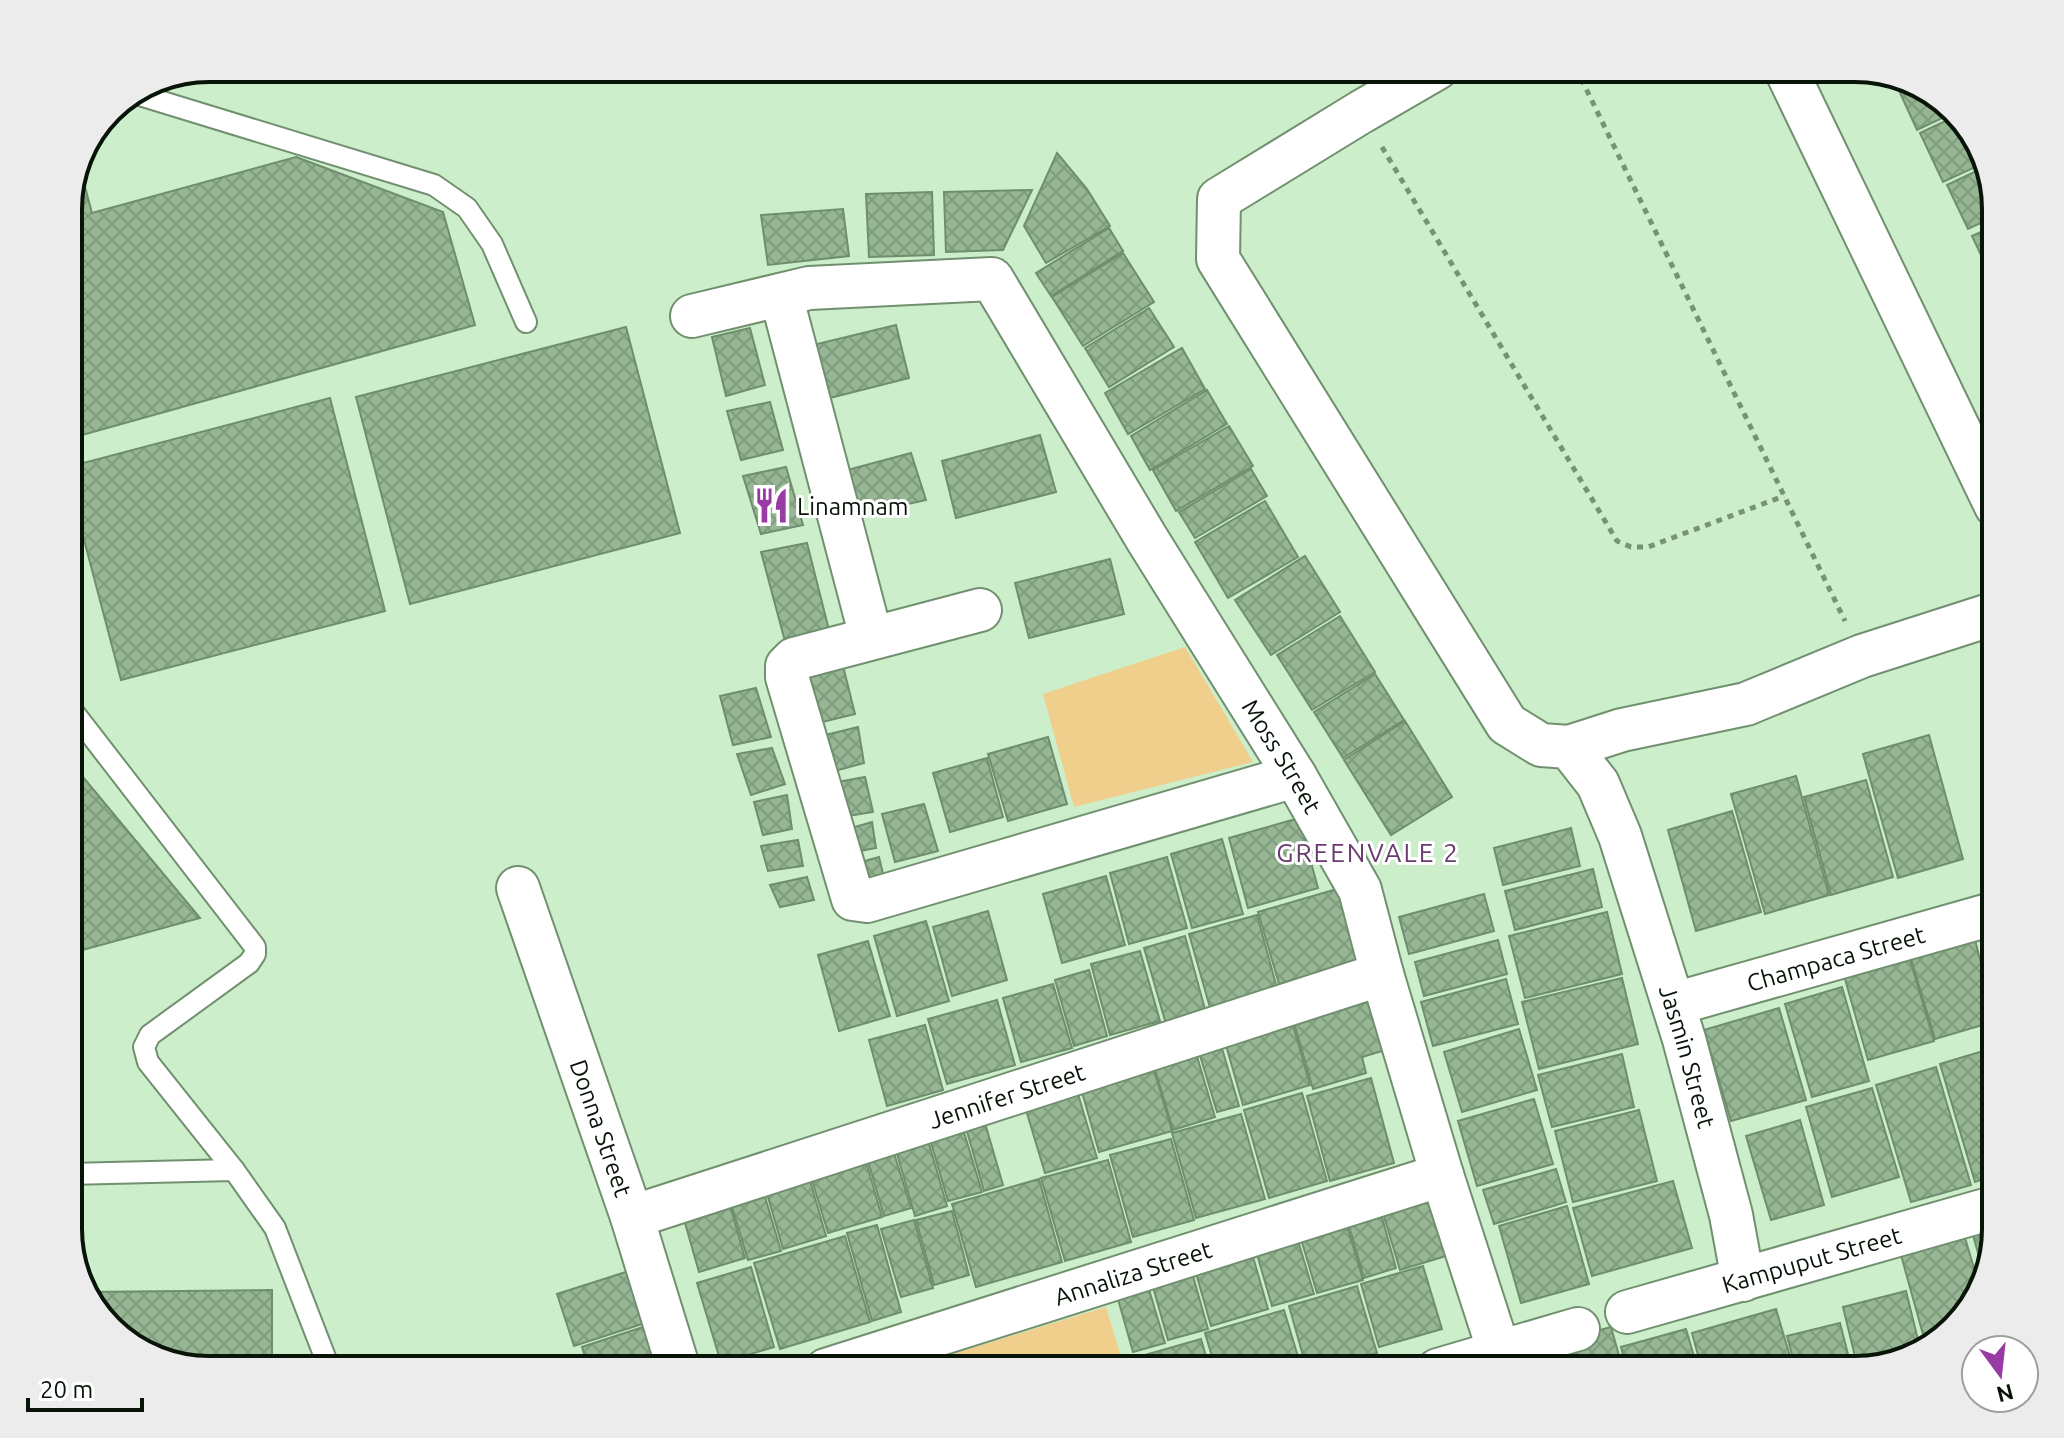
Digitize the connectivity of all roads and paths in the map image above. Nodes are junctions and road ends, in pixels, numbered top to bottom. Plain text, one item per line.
1 (1413, 82) edge
2 (1583, 82) edge
3 (1792, 82) edge
4 (149, 98) edge
5 (1361, 112) junction
6 (781, 295) junction
7 (692, 316) dead end
8 (526, 322) dead end
9 (1982, 477) edge
10 (1784, 496) junction
11 (980, 610) dead end
12 (1982, 617) edge
13 (871, 637) junction
14 (1862, 656) junction
15 (82, 723) edge
16 (1569, 747) junction
17 (1295, 776) junction
18 (518, 888) dead end
19 (1982, 917) edge
20 (1382, 974) junction
21 (1674, 1004) junction
22 (234, 1170) junction
23 (82, 1174) edge
24 (1442, 1175) junction
25 (1982, 1211) edge
26 (632, 1217) junction
27 (1743, 1280) junction
28 (1627, 1312) dead end
29 (1578, 1329) dead end
30 (325, 1356) edge
31 (675, 1356) edge
32 (870, 1356) edge
33 (1501, 1356) edge
34 (1512, 1356) edge

1 - 5 street
2 - 10 path
3 - 9 street
4 - 8 lane
5 - 10 path
5 - 16 street
6 - 7 street
6 - 13 street
6 - 17 street, Moss Street
10 - 14 path
11 - 13 street
12 - 14 street
13 - 17 street
14 - 16 street
15 - 22 lane
16 - 21 street, Jasmin Street
17 - 20 street, Moss Street
18 - 26 street, Donna Street
19 - 21 street, Champaca Street
20 - 24 street, Moss Street
20 - 26 street, Jennifer Street
21 - 27 street, Jasmin Street
22 - 23 lane
22 - 30 lane
24 - 32 street, Annaliza Street
24 - 33 street, Moss Street
25 - 27 street, Kampuput Street
26 - 31 street, Donna Street
27 - 28 street, Kampuput Street
29 - 34 street

